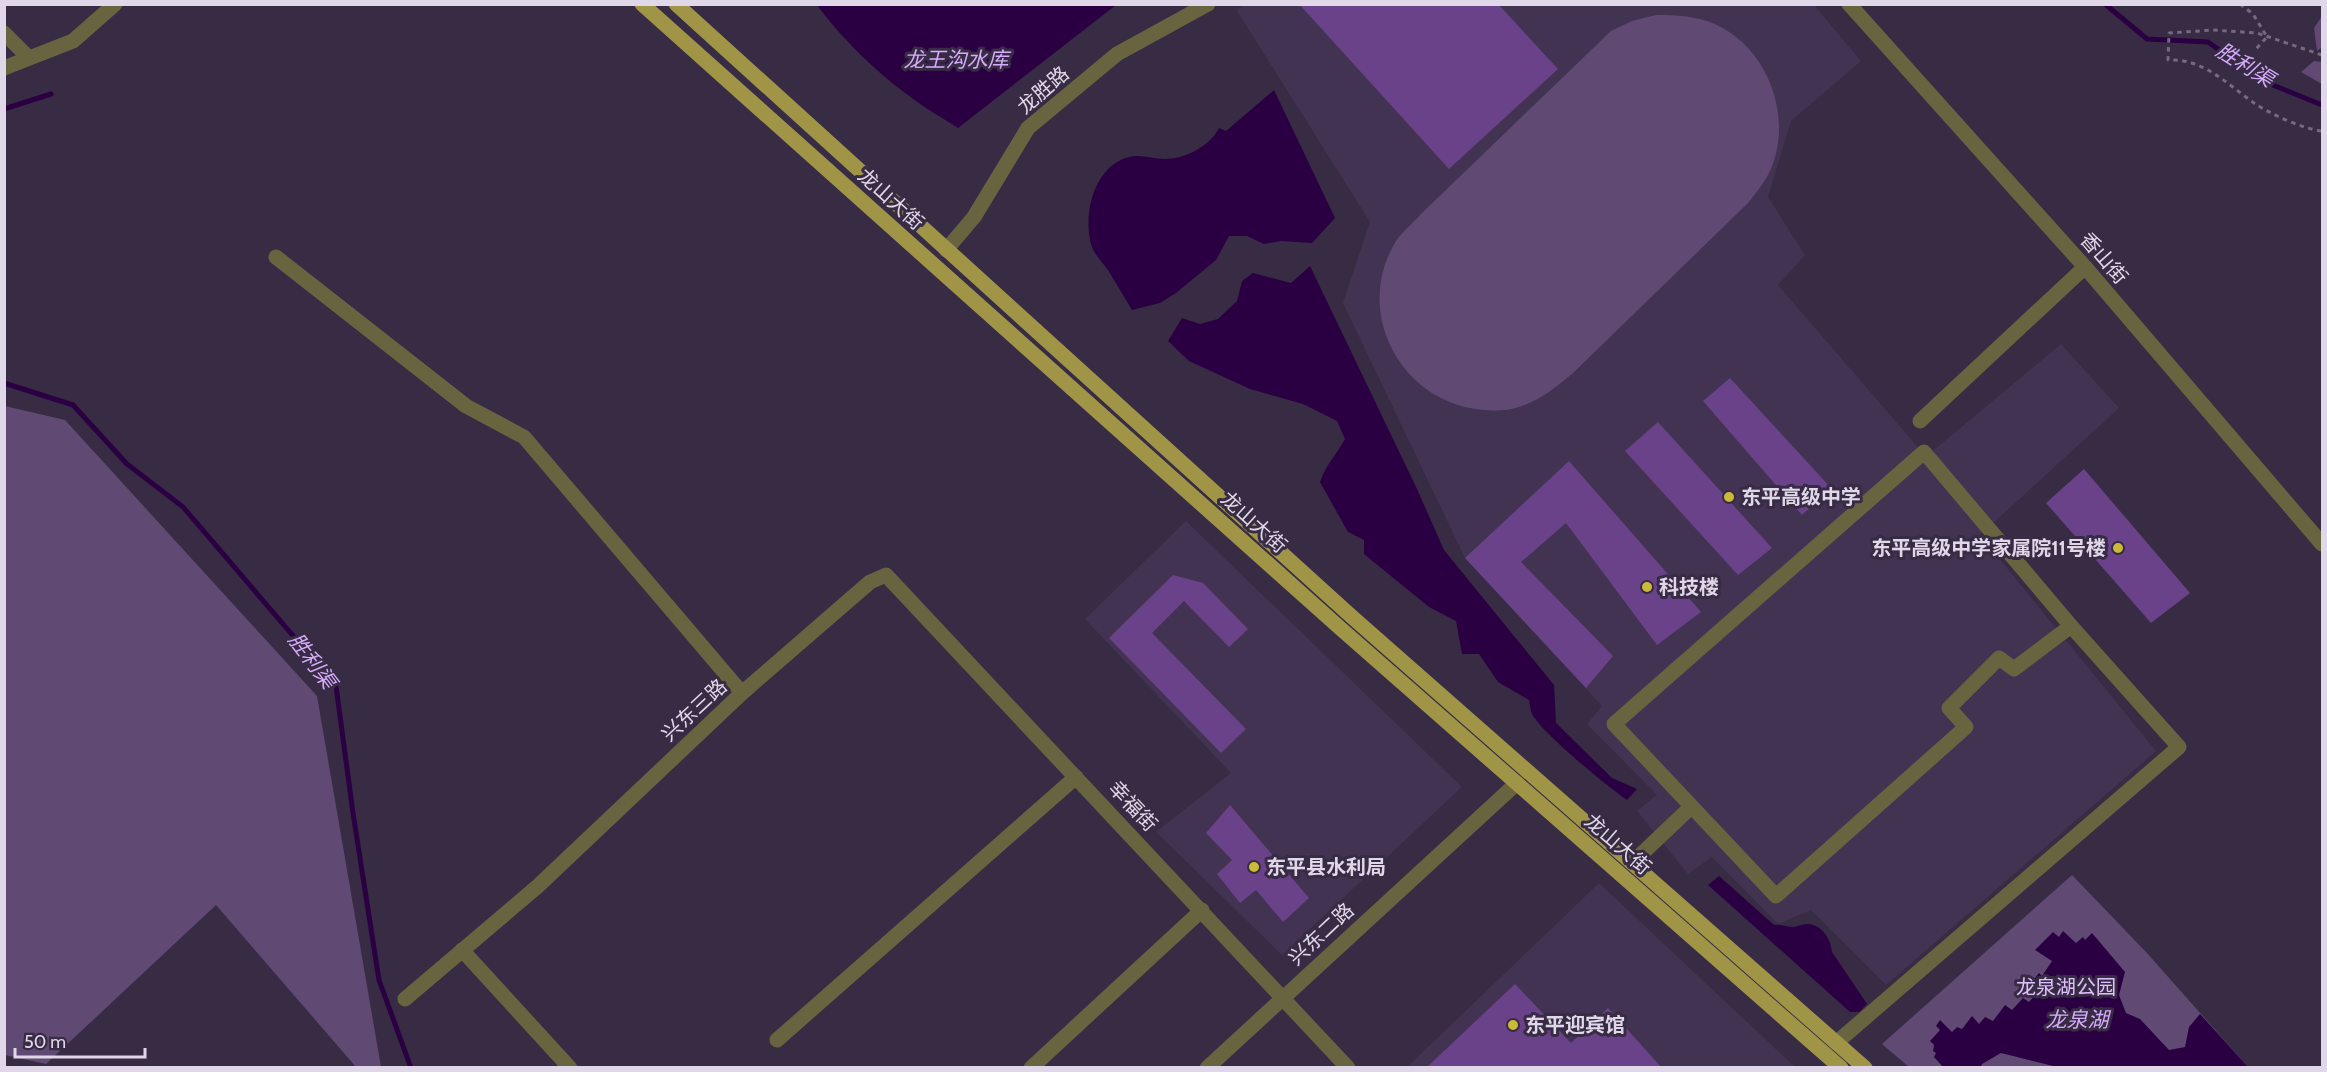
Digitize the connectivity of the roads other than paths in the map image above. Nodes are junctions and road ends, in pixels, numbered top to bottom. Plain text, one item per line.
1 (115, 4) edge
2 (642, 4) edge
3 (1208, 4) edge
4 (1849, 4) edge
5 (683, 7) edge
6 (4, 33) edge
7 (29, 58) junction
8 (4, 68) edge
9 (946, 250) junction
10 (276, 257) dead end
11 (2085, 267) junction
12 (1920, 421) dead end
13 (2322, 544) edge
14 (886, 575) joint
15 (2072, 626) junction
16 (742, 693) junction
17 (1076, 777) junction
18 (1517, 783) junction
19 (1691, 807) junction
20 (1632, 863) junction
21 (1202, 910) junction
22 (462, 950) junction
23 (1283, 997) junction
24 (405, 999) dead end
25 (777, 1040) dead end
26 (1836, 1043) junction
27 (570, 1068) edge
28 (1031, 1068) edge
29 (1207, 1068) edge
30 (1348, 1068) edge
31 (1841, 1068) edge
32 (1865, 1068) edge

1 - 7 street
2 - 18 main road, 龙山大街
3 - 9 street, 龙胜路
4 - 11 street, 香山街
5 - 9 main road, 龙山大街
6 - 7 street
7 - 8 street
9 - 20 main road, 龙山大街
10 - 16 street
11 - 12 street
11 - 13 street, 香山街
14 - 16 street, 兴东三路
14 - 17 street, 幸福街
15 - 19 street
15 - 19 street
15 - 26 street
16 - 22 street, 兴东三路
17 - 21 street, 幸福街
17 - 25 street
18 - 23 street, 兴东二路
18 - 31 main road, 龙山大街
19 - 20 street
20 - 26 main road, 龙山大街
21 - 23 street, 幸福街
21 - 28 street
22 - 24 street, 兴东三路
22 - 27 street
23 - 29 street, 兴东二路
23 - 30 street, 幸福街
26 - 32 main road, 龙山大街

